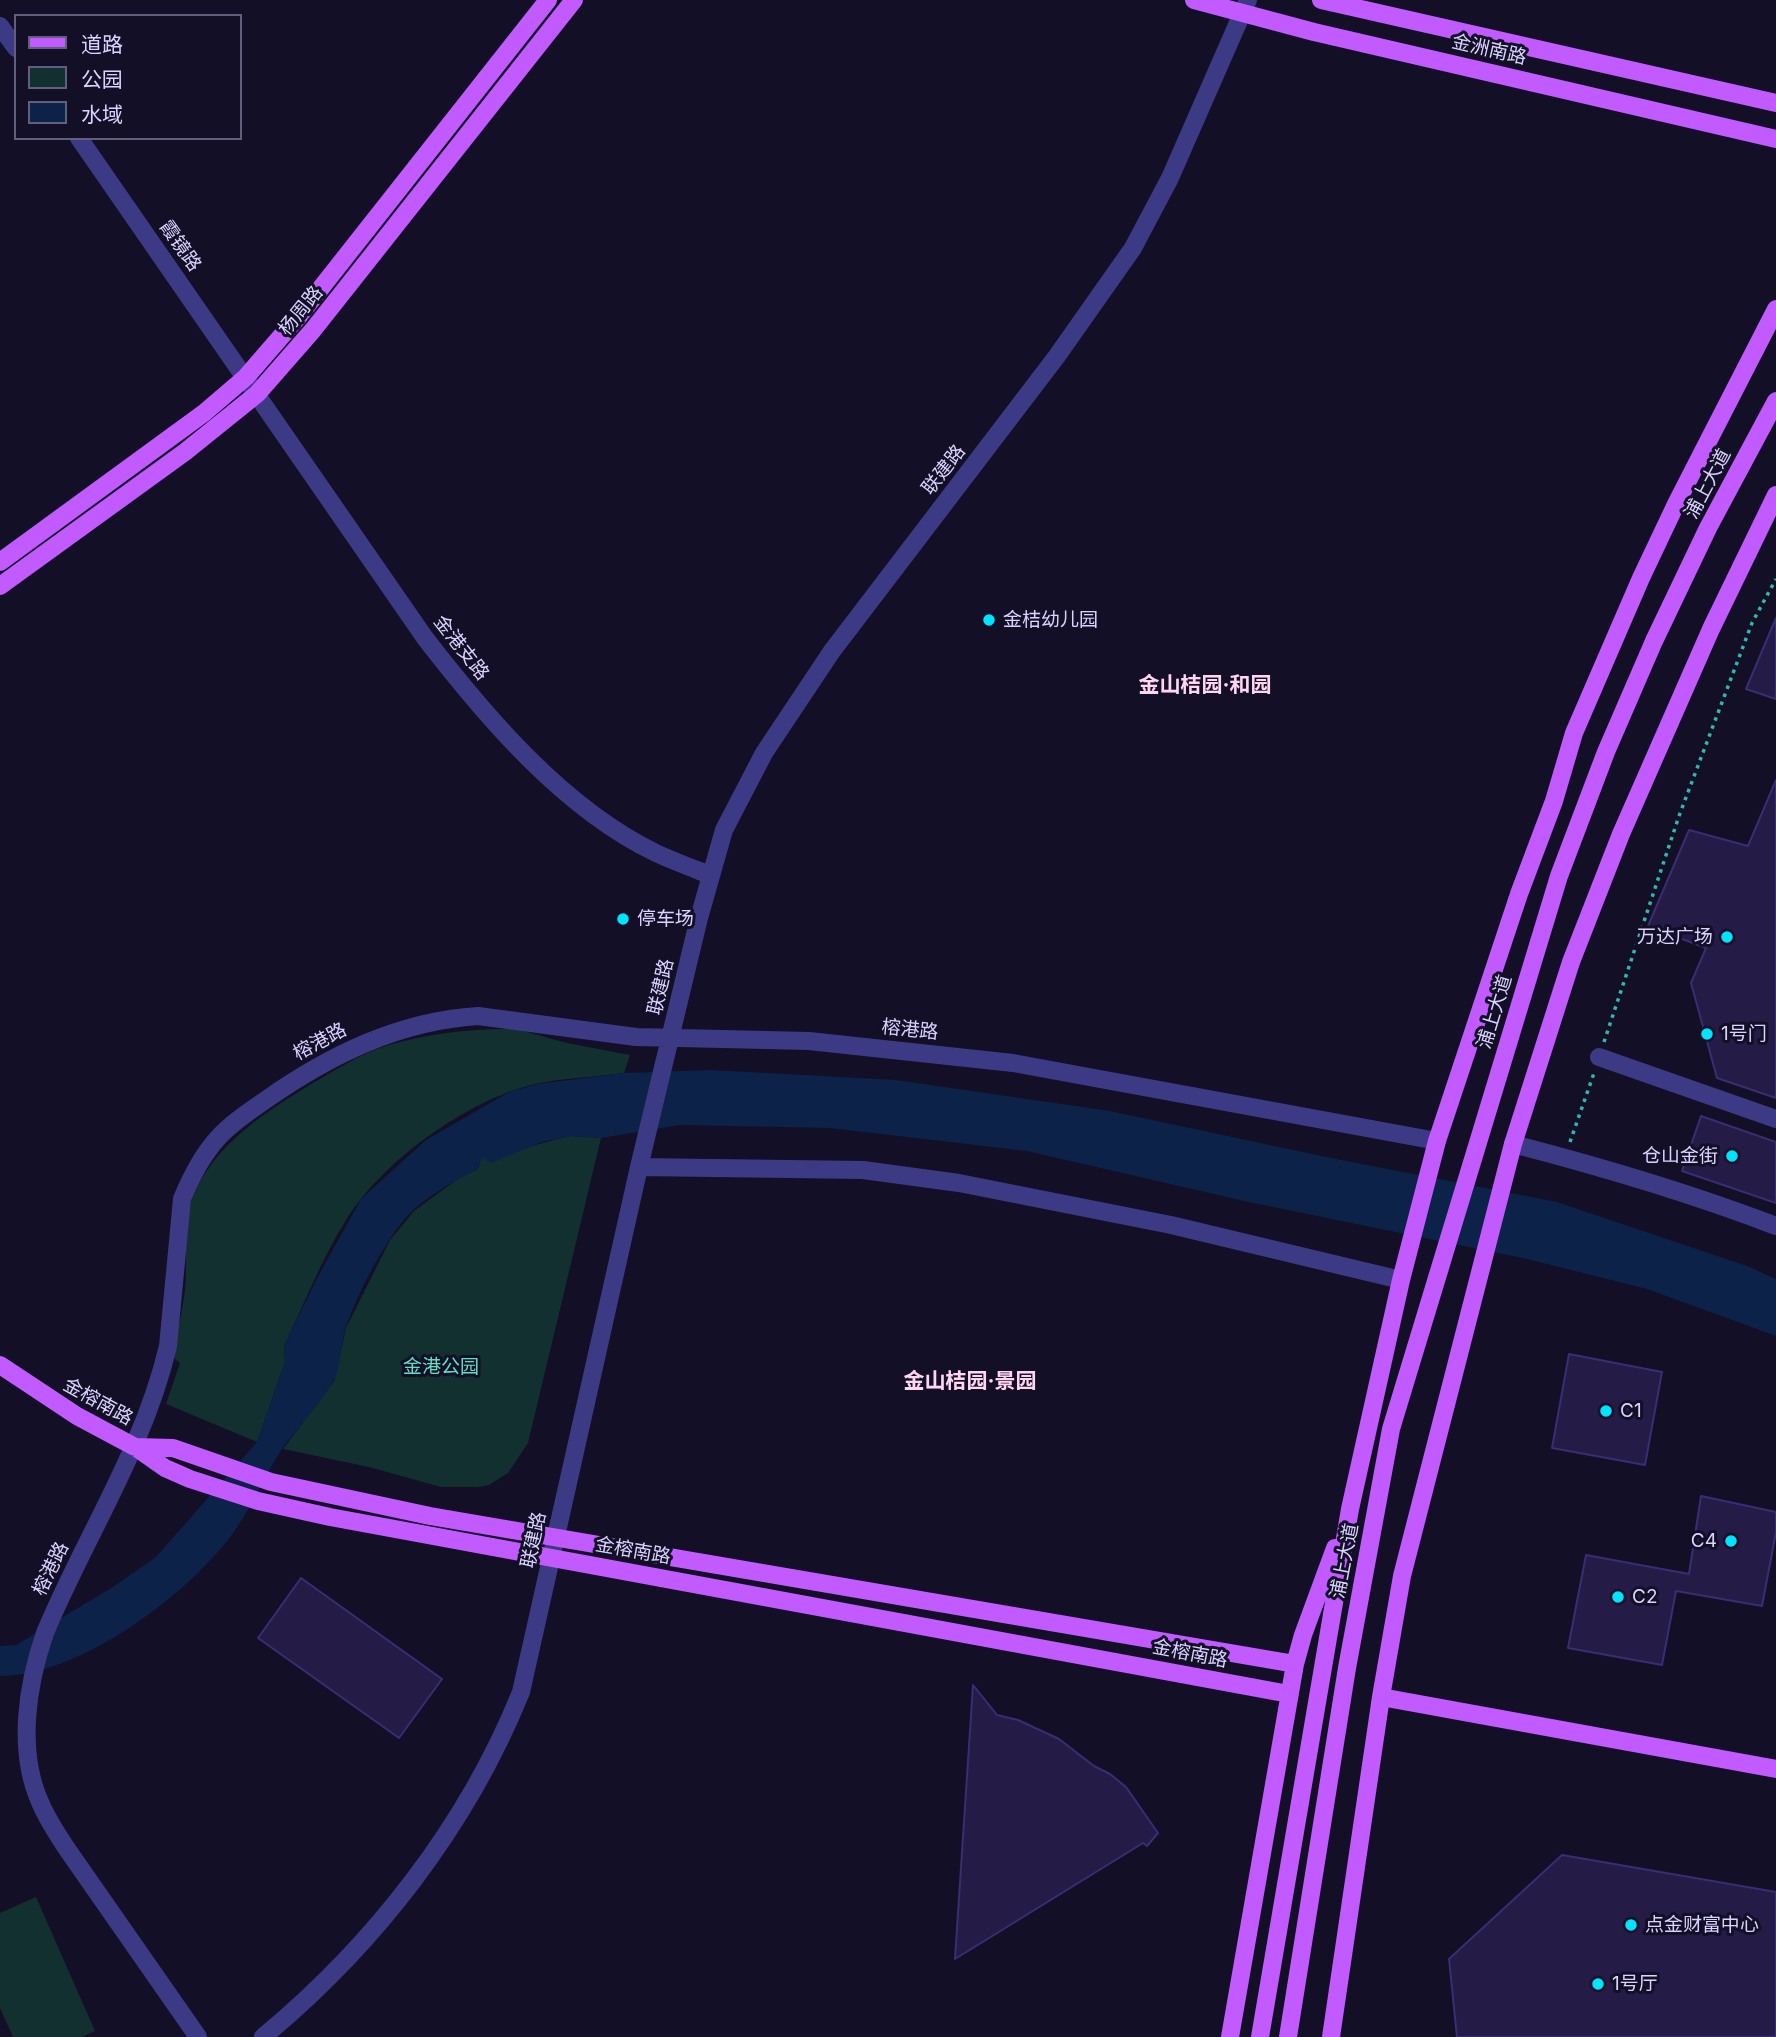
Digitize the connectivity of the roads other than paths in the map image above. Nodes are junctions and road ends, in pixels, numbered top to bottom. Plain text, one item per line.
1 (548, 0) edge
2 (574, 0) edge
3 (1194, 0) edge
4 (1321, 0) edge
5 (1246, 7) edge
6 (0, 26) edge
7 (14, 45) edge
8 (1776, 103) edge
9 (1776, 139) edge
10 (80, 140) edge
11 (1776, 309) edge
12 (246, 377) junction
13 (257, 394) junction
14 (1776, 401) edge
15 (1776, 495) edge
16 (0, 562) edge
17 (0, 586) edge
18 (710, 875) junction
19 (671, 1038) junction
20 (1600, 1057) road end
21 (1776, 1119) edge
22 (1437, 1141) junction
23 (1513, 1144) junction
24 (639, 1167) junction
25 (1776, 1226) edge
26 (1401, 1280) junction
27 (0, 1365) edge
28 (135, 1447) junction
29 (1350, 1508) junction
30 (556, 1537) junction
31 (551, 1557) junction
32 (1295, 1664) junction
33 (1289, 1694) junction
34 (1381, 1697) junction
35 (1776, 1769) edge
36 (198, 2037) edge
37 (263, 2037) edge
38 (1230, 2037) edge
39 (1260, 2037) edge
40 (1288, 2037) edge
41 (1331, 2037) edge

1 - 12 main road, 杨周路
2 - 13 main road, 杨周路
3 - 5 main road, 金洲南路
4 - 8 main road, 金洲南路
5 - 9 main road, 金洲南路
5 - 18 street, 联建路
6 - 7 street
10 - 12 street, 霞镜路
11 - 22 main road, 浦上大道
12 - 13 street, 金港支路
12 - 16 main road, 杨周路
13 - 17 main road, 杨周路
13 - 18 street, 金港支路
14 - 40 main road, 浦上大道
15 - 23 main road
18 - 19 street, 联建路
19 - 22 street, 榕港路
19 - 24 street, 联建路
19 - 28 street, 榕港路
20 - 21 street
22 - 26 main road, 浦上大道
23 - 25 street
23 - 34 main road
24 - 26 street
24 - 30 street, 联建路
26 - 29 main road, 浦上大道
27 - 28 main road, 金榕南路
28 - 30 main road
28 - 31 main road, 金榕南路
28 - 36 street, 榕港路
29 - 32 main road, 浦上大道
29 - 39 main road, 浦上大道
30 - 31 street, 联建路
30 - 32 main road
31 - 33 main road, 金榕南路
31 - 37 street, 联建路
32 - 33 main road, 浦上大道
33 - 38 main road, 浦上大道
34 - 35 main road
34 - 41 main road

